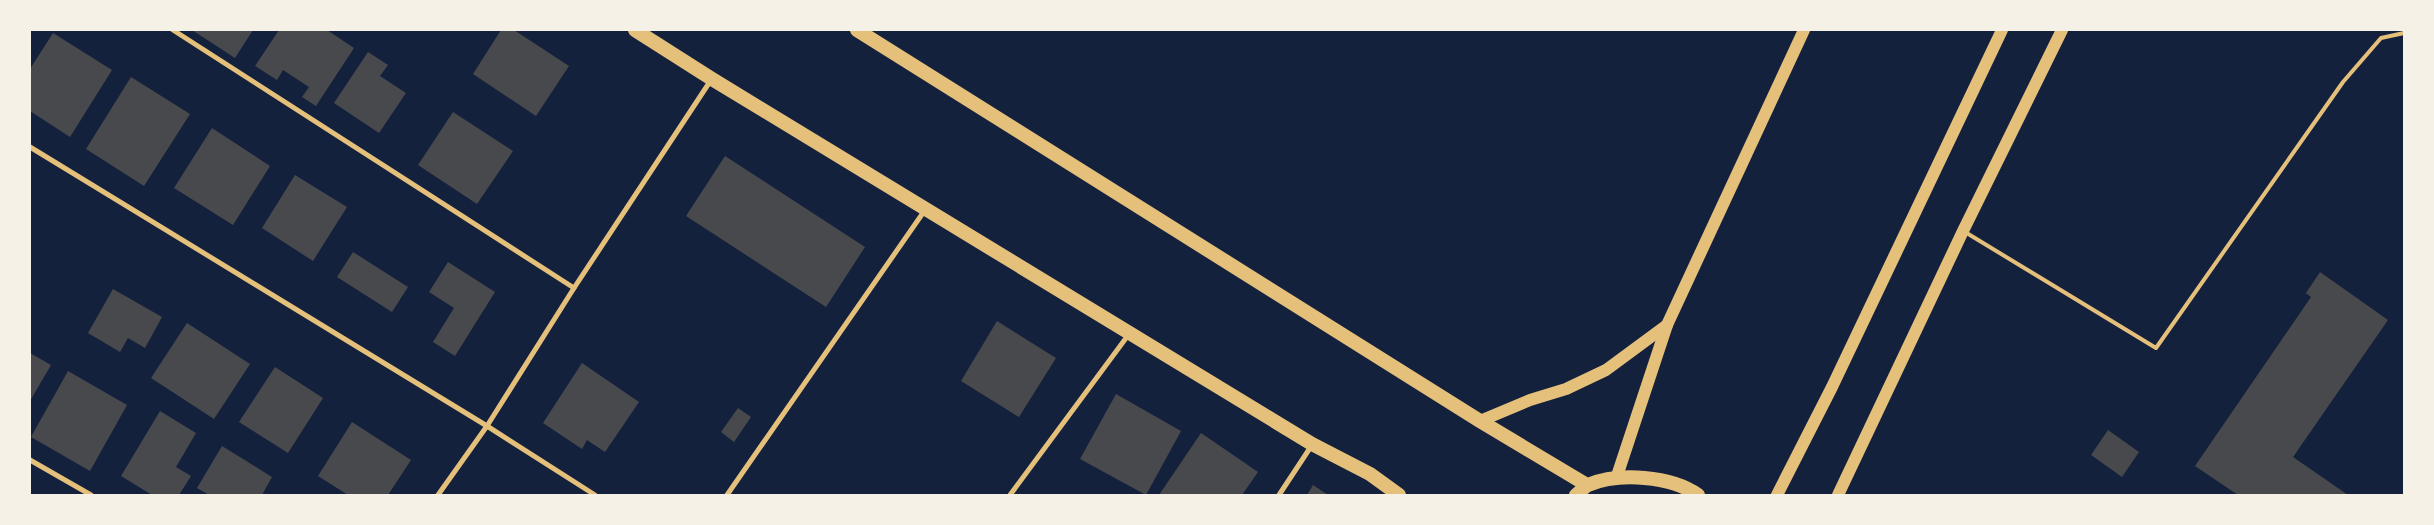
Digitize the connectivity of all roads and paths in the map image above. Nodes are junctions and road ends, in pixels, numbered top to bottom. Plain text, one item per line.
1 (172, 30) edge
2 (635, 30) edge
3 (858, 30) edge
4 (1804, 30) edge
5 (2002, 30) edge
6 (2062, 30) edge
7 (2404, 33) edge
8 (712, 79) junction
9 (30, 147) edge
10 (925, 209) junction
11 (1963, 231) junction
12 (574, 288) junction
13 (1667, 325) junction
14 (1130, 332) junction
15 (1480, 420) junction
16 (487, 426) junction
17 (1312, 444) junction
18 (30, 460) edge
19 (1616, 479) junction
20 (1587, 485) junction
21 (91, 495) edge
22 (438, 495) edge
23 (595, 495) edge
24 (727, 495) edge
25 (1010, 495) edge
26 (1279, 495) edge
27 (1399, 495) edge
28 (1576, 495) edge
29 (1698, 495) edge
30 (1778, 495) edge
31 (1838, 495) edge

1 - 12 street
2 - 8 highway
3 - 15 highway
4 - 13 main road
5 - 30 main road
6 - 11 main road
7 - 11 lane
8 - 10 highway
8 - 12 street
9 - 16 street
10 - 14 highway
10 - 24 street
11 - 31 main road
12 - 16 street
13 - 15 main road
13 - 19 main road
14 - 17 highway
14 - 25 street
15 - 20 highway
16 - 22 street
16 - 23 street
17 - 26 street
17 - 27 highway
18 - 21 street
19 - 20 highway
19 - 29 highway
20 - 28 highway

